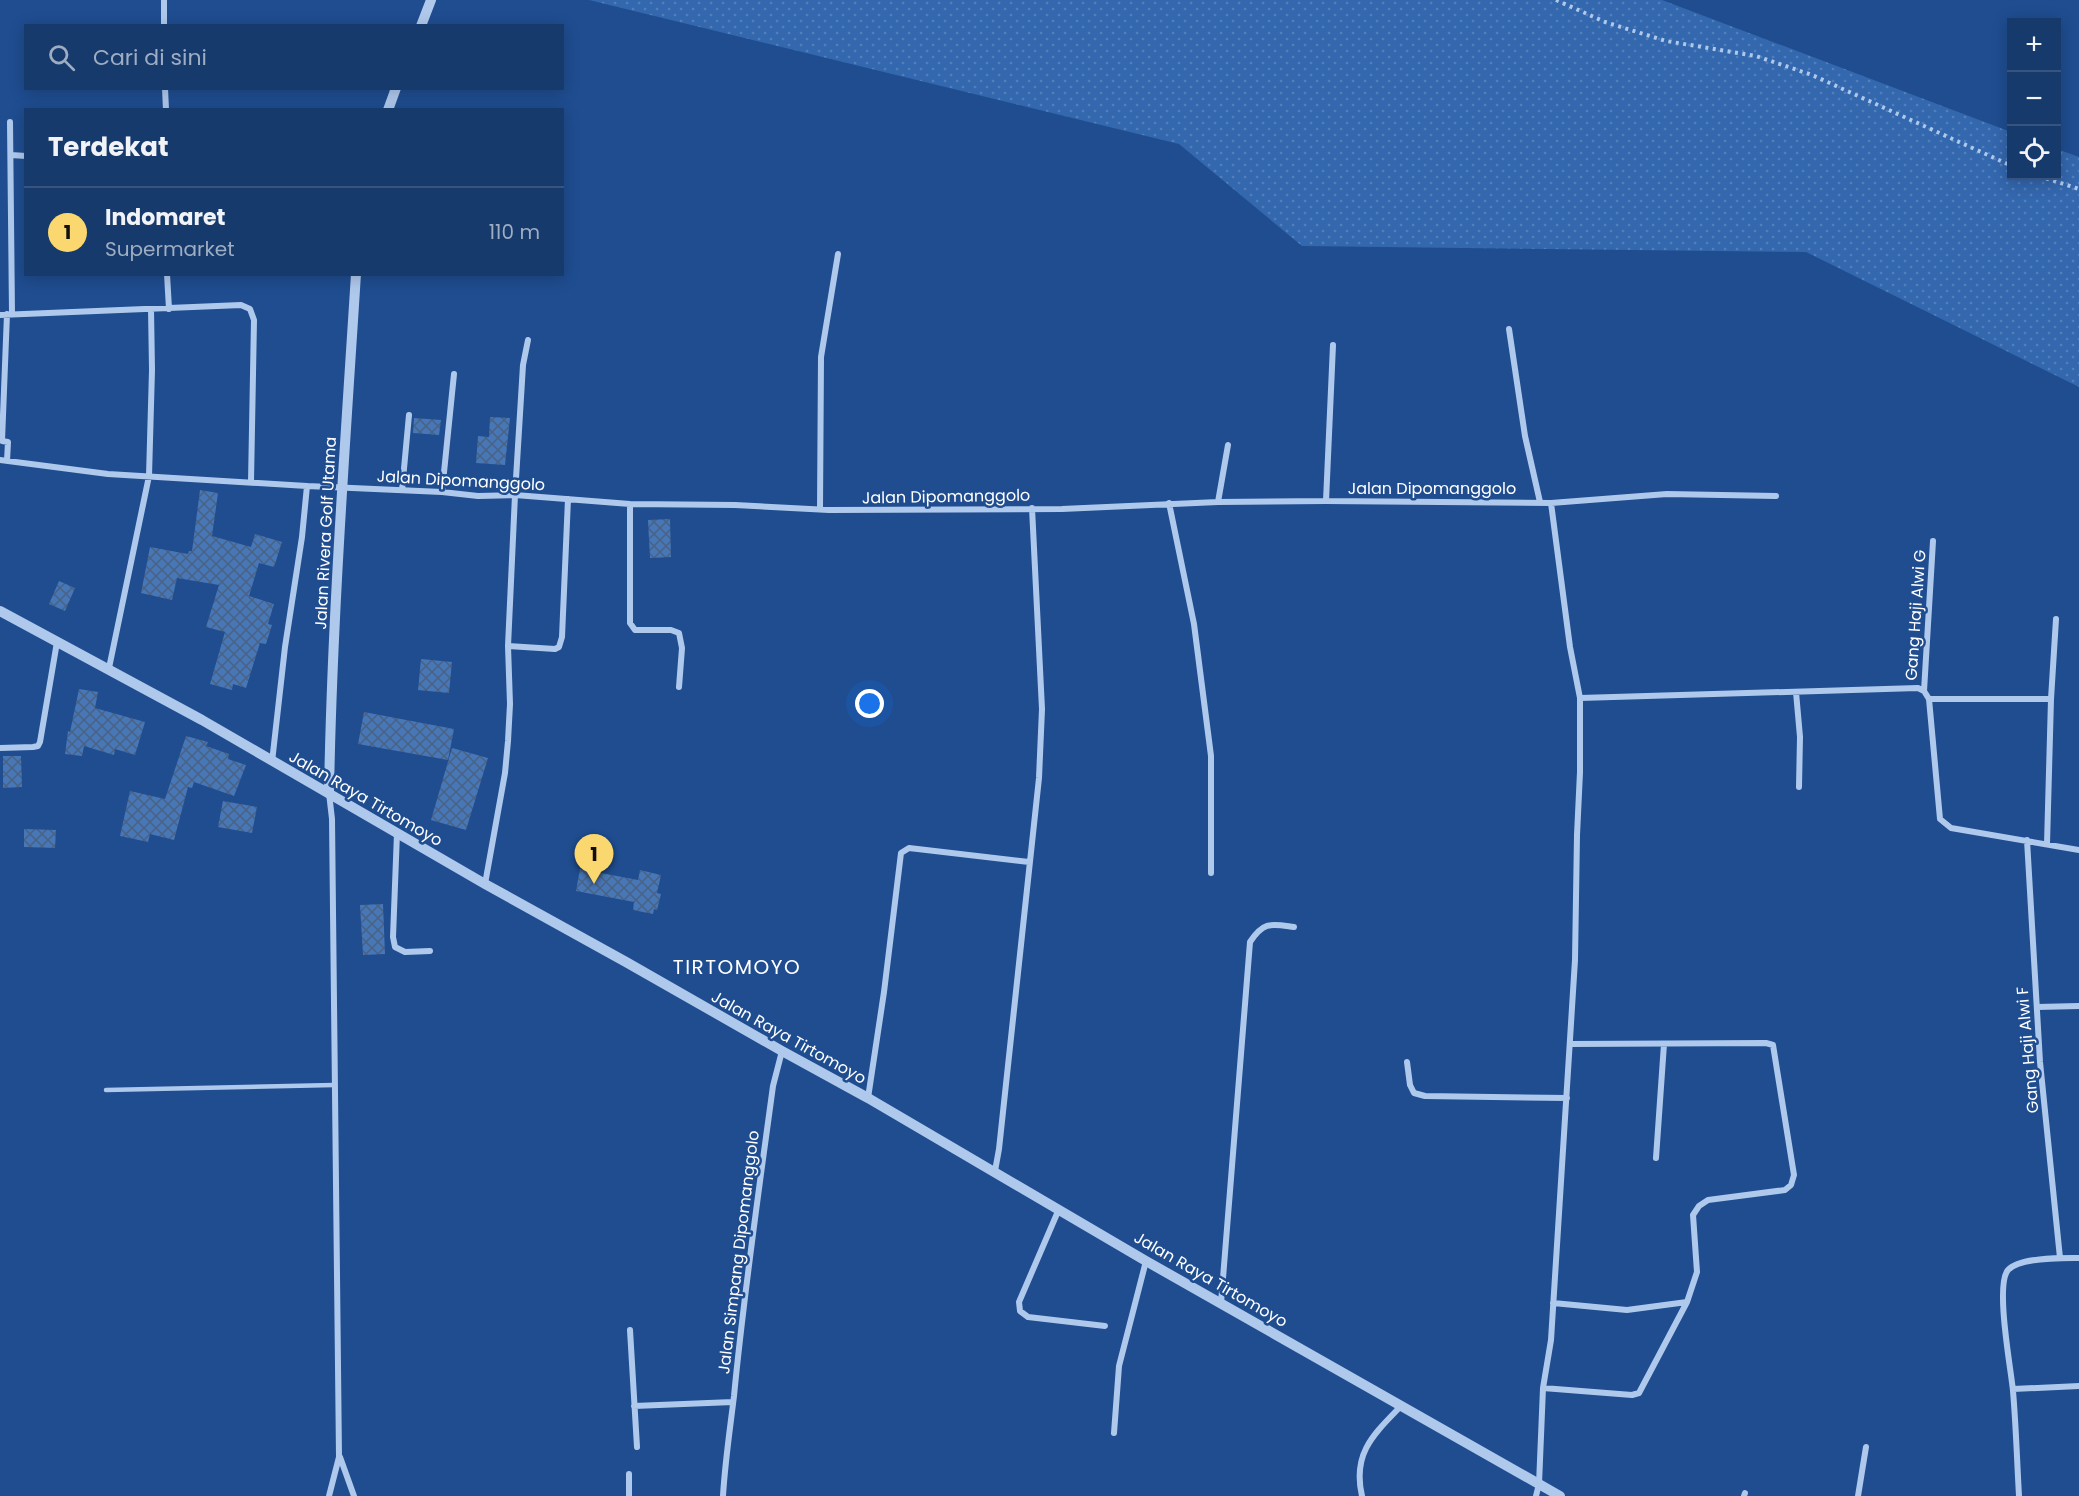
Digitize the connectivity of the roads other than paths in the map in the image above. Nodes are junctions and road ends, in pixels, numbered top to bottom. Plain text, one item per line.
1 (164, 0) edge
2 (429, 4) edge
3 (164, 24) edge
4 (422, 24) edge
5 (165, 90) edge
6 (395, 90) edge
7 (166, 108) edge
8 (389, 108) edge
9 (10, 122) dead end
10 (11, 155) junction
11 (24, 156) edge
12 (838, 254) dead end
13 (167, 276) edge
14 (356, 276) edge
15 (151, 309) junction
16 (169, 309) junction
17 (6, 315) edge
18 (1509, 329) dead end
19 (528, 340) dead end
20 (1333, 345) dead end
21 (454, 374) dead end
22 (409, 415) dead end
23 (1228, 445) dead end
24 (4, 460) edge
25 (148, 476) junction
26 (251, 482) junction
27 (307, 486) junction
28 (341, 487) junction
29 (402, 490) junction
30 (442, 492) junction
31 (515, 495) junction
32 (1776, 496) dead end
33 (568, 499) junction
34 (1326, 501) junction
35 (1218, 502) junction
36 (1540, 502) junction
37 (1169, 503) junction
38 (1551, 503) junction
39 (630, 504) junction
40 (1032, 508) junction
41 (820, 509) junction
42 (1933, 541) dead end
43 (0, 611) edge
44 (2056, 619) dead end
45 (57, 642) junction
46 (508, 646) junction
47 (109, 668) junction
48 (679, 687) dead end
49 (1924, 691) junction
50 (1796, 693) junction
51 (1580, 698) junction
52 (1929, 699) junction
53 (2052, 699) junction
54 (0, 748) edge
55 (272, 762) junction
56 (1799, 787) dead end
57 (329, 793) junction
58 (397, 832) junction
59 (2027, 840) junction
60 (2047, 844) junction
61 (2079, 850) edge
62 (1029, 862) junction
63 (1211, 873) dead end
64 (484, 884) junction
65 (1294, 927) dead end
66 (430, 951) dead end
67 (2079, 1006) edge
68 (2037, 1007) junction
69 (1570, 1044) junction
70 (1664, 1044) junction
71 (782, 1052) junction
72 (1407, 1062) dead end
73 (334, 1085) junction
74 (106, 1090) dead end
75 (868, 1098) junction
76 (1567, 1098) junction
77 (1656, 1158) dead end
78 (995, 1171) junction
79 (1059, 1208) junction
80 (2060, 1258) junction
81 (2079, 1258) edge
82 (1146, 1261) junction
83 (1687, 1302) junction
84 (1221, 1303) junction
85 (1553, 1304) junction
86 (1105, 1326) dead end
87 (630, 1330) dead end
88 (2079, 1386) edge
89 (1543, 1388) junction
90 (2013, 1389) junction
91 (733, 1402) junction
92 (634, 1406) junction
93 (1401, 1406) junction
94 (1114, 1433) dead end
95 (637, 1447) dead end
96 (1866, 1447) dead end
97 (339, 1457) junction
98 (629, 1474) dead end
99 (1539, 1484) junction
100 (329, 1496) edge
101 (354, 1496) edge
102 (629, 1496) edge
103 (723, 1496) edge
104 (1362, 1496) edge
105 (1536, 1496) edge
106 (1560, 1496) edge
107 (1858, 1496) edge
108 (2019, 1496) edge

1 - 3 street
2 - 4 street
5 - 7 street
6 - 8 street
9 - 10 street
10 - 11 street
10 - 17 street
12 - 41 street
13 - 16 street
14 - 28 street, Jalan Rivera Golf Utama
15 - 16 street
15 - 17 street
15 - 25 street
16 - 26 street
17 - 24 street
18 - 36 street
19 - 31 street
20 - 34 street
21 - 30 street
22 - 29 street
23 - 35 street
24 - 25 street, Jalan Dipomanggolo
25 - 26 street, Jalan Dipomanggolo
25 - 47 street
26 - 27 street, Jalan Dipomanggolo
27 - 28 street, Jalan Dipomanggolo
27 - 55 street
28 - 29 street, Jalan Dipomanggolo
28 - 57 street, Jalan Rivera Golf Utama
29 - 30 street, Jalan Dipomanggolo
30 - 31 street, Jalan Dipomanggolo
31 - 33 street, Jalan Dipomanggolo
31 - 46 street
32 - 38 street, Jalan Dipomanggolo
33 - 39 street, Jalan Dipomanggolo
33 - 46 street
34 - 35 street, Jalan Dipomanggolo
34 - 36 street, Jalan Dipomanggolo
35 - 37 street, Jalan Dipomanggolo
36 - 38 street, Jalan Dipomanggolo
37 - 40 street, Jalan Dipomanggolo
37 - 63 street
38 - 51 street
39 - 41 street, Jalan Dipomanggolo
39 - 48 street
40 - 41 street, Jalan Dipomanggolo
40 - 62 street
42 - 49 street, Gang Haji Alwi G
43 - 45 street, Jalan Raya Tirtomoyo
44 - 53 street
45 - 47 street, Jalan Raya Tirtomoyo
45 - 54 street
46 - 64 street
47 - 55 street, Jalan Raya Tirtomoyo
49 - 50 street
49 - 52 street
50 - 51 street
50 - 56 street
51 - 69 street
52 - 53 street
52 - 59 street
53 - 60 street
55 - 57 street, Jalan Raya Tirtomoyo
57 - 58 street, Jalan Raya Tirtomoyo
57 - 73 street
58 - 64 street, Jalan Raya Tirtomoyo
58 - 66 street
59 - 60 street
59 - 68 street, Gang Haji Alwi F
60 - 61 street
62 - 75 street
62 - 78 street
64 - 71 street, Jalan Raya Tirtomoyo
65 - 84 street
67 - 68 street
68 - 80 street, Gang Haji Alwi F
69 - 70 street
69 - 76 street
70 - 77 street
70 - 83 street
71 - 75 street, Jalan Raya Tirtomoyo
71 - 91 street, Jalan Simpang Dipomanggolo
72 - 76 street
73 - 74 lane
73 - 97 street
75 - 78 street, Jalan Raya Tirtomoyo
76 - 85 street
78 - 79 street, Jalan Raya Tirtomoyo
79 - 82 street, Jalan Raya Tirtomoyo
79 - 86 street
80 - 81 street
80 - 90 street
82 - 84 street, Jalan Raya Tirtomoyo
82 - 94 street
83 - 85 street
83 - 89 street
84 - 93 street, Jalan Raya Tirtomoyo
85 - 89 street
87 - 92 street
88 - 90 street
89 - 99 street
90 - 108 street
91 - 92 street
91 - 103 street, Jalan Simpang Dipomanggolo
92 - 95 street
93 - 99 street, Jalan Raya Tirtomoyo
93 - 104 street
96 - 107 street
97 - 100 street
97 - 101 street
98 - 102 street
99 - 105 street
99 - 106 street, Jalan Raya Tirtomoyo

